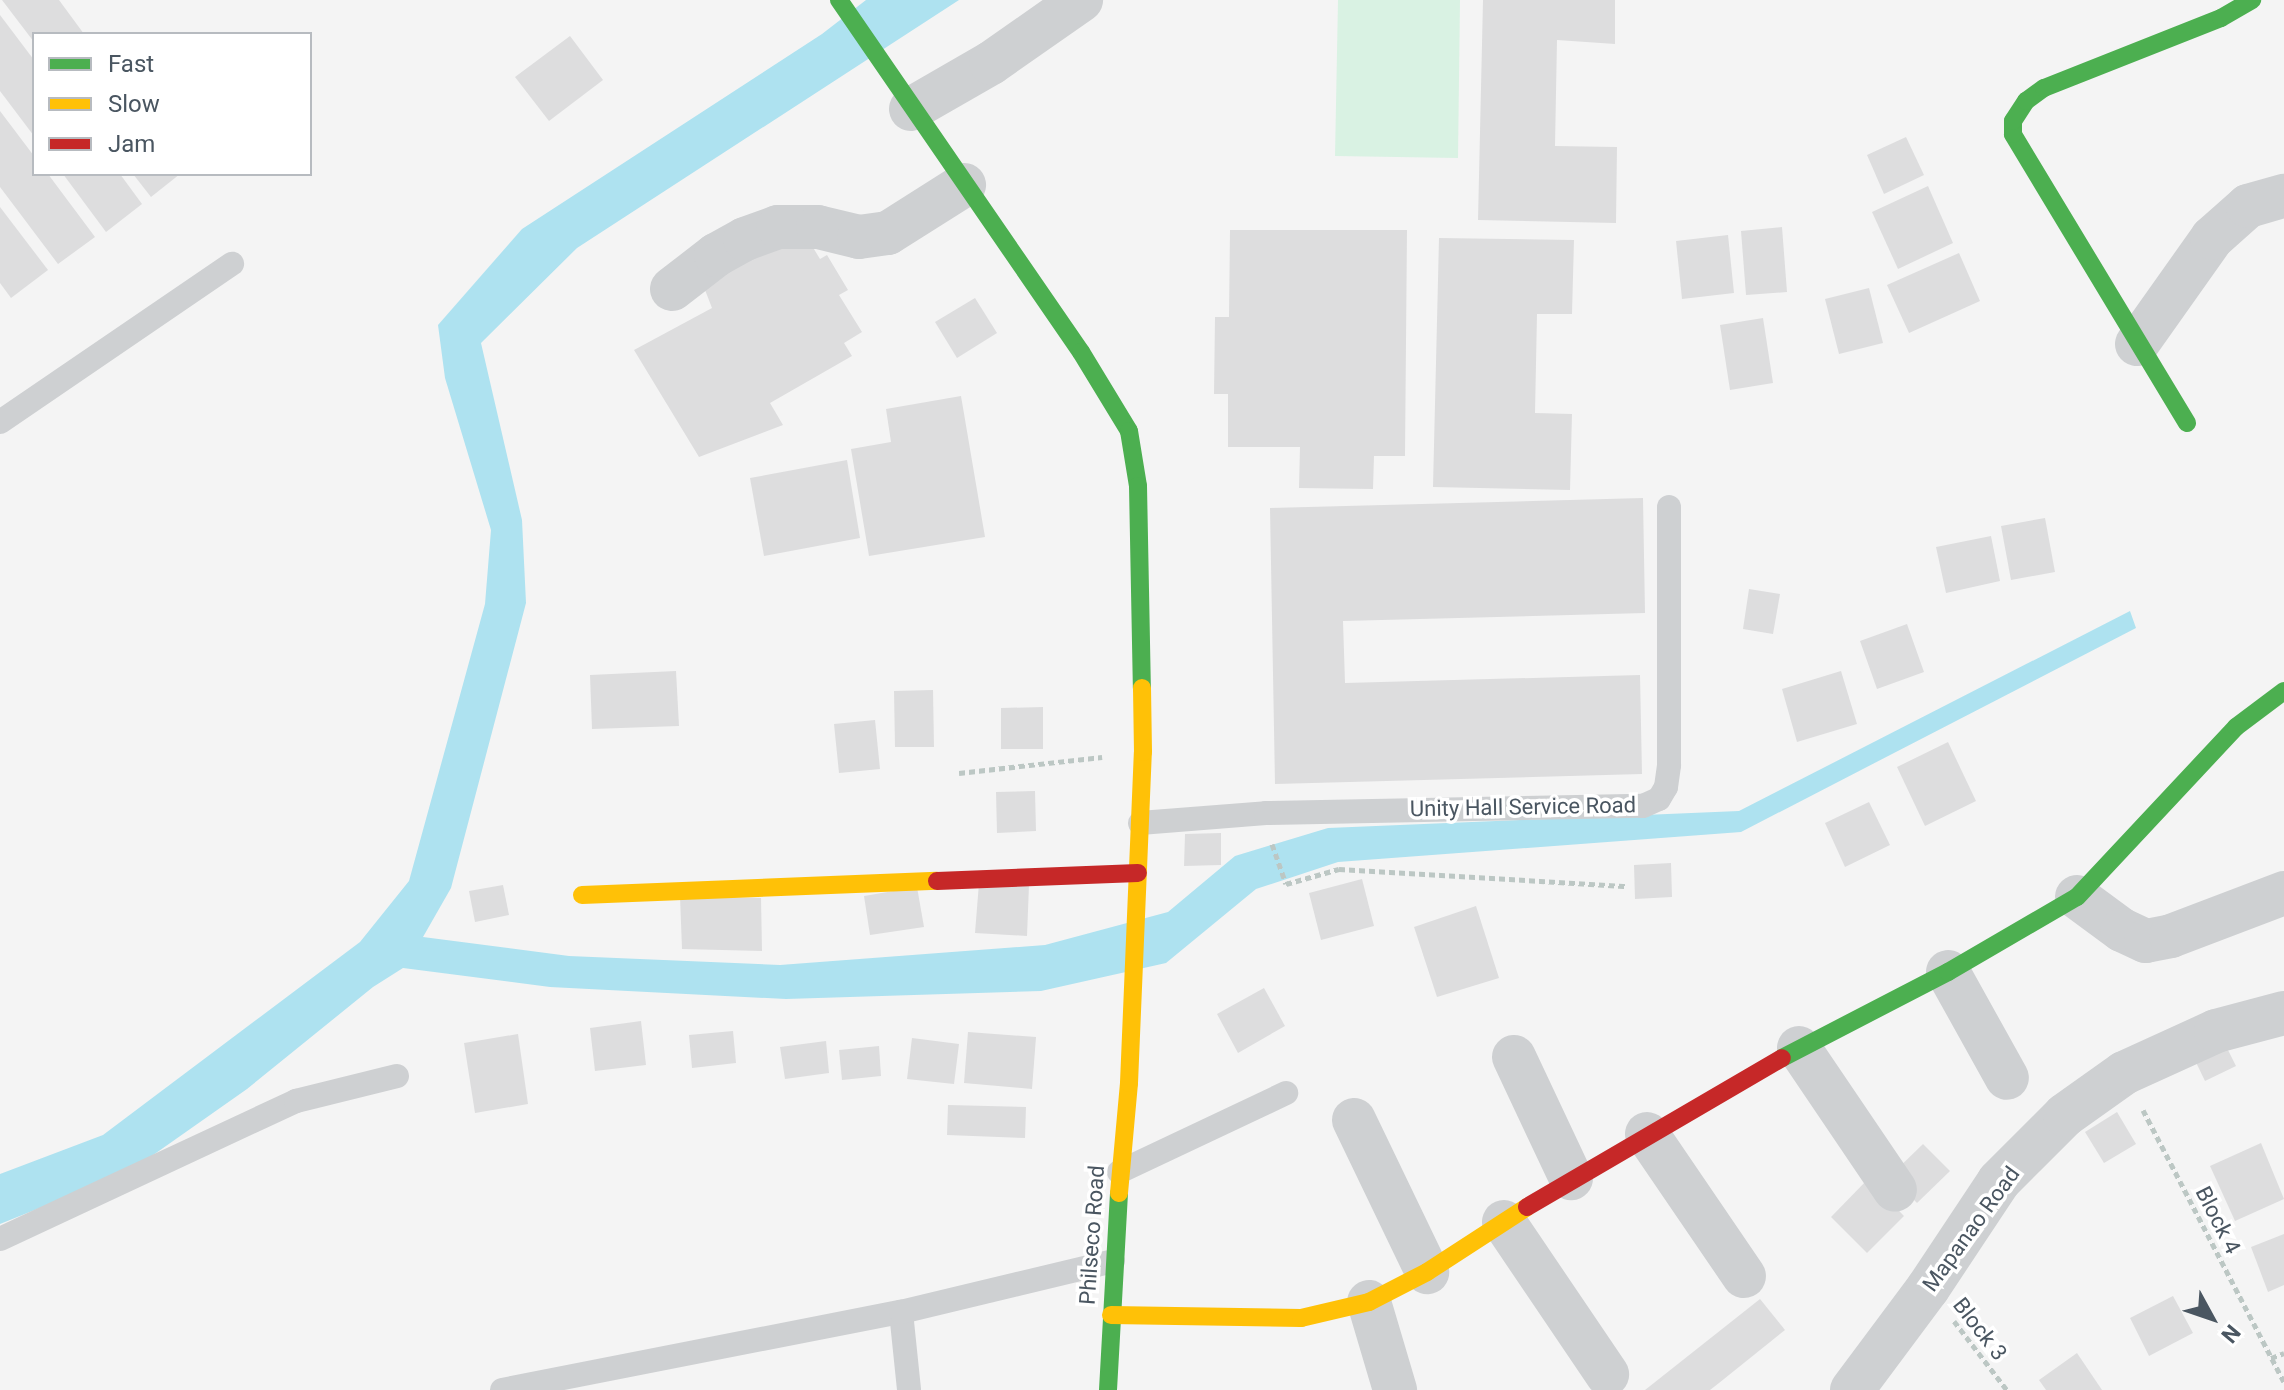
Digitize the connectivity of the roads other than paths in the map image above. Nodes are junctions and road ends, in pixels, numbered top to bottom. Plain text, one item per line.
1 (839, 0) edge
2 (1081, 0) edge
3 (2252, 0) edge
4 (906, 99) junction
5 (964, 185) junction
6 (2284, 196) edge
7 (232, 264) dead end
8 (672, 289) dead end
9 (2137, 344) junction
10 (0, 422) edge
11 (2187, 423) dead end
12 (1669, 507) dead end
13 (2284, 691) edge
14 (1140, 823) junction
15 (1138, 873) junction
16 (2284, 893) edge
17 (582, 895) dead end
18 (2077, 897) junction
19 (1948, 972) junction
20 (2284, 1013) edge
21 (1799, 1048) junction
22 (1514, 1057) dead end
23 (397, 1076) dead end
24 (2007, 1078) dead end
25 (1286, 1093) dead end
26 (1354, 1120) dead end
27 (1647, 1134) junction
28 (1119, 1172) junction
29 (1571, 1178) junction
30 (1895, 1190) dead end
31 (1504, 1222) junction
32 (0, 1239) edge
33 (1113, 1261) junction
34 (1427, 1272) junction
35 (1744, 1276) dead end
36 (1369, 1302) junction
37 (901, 1312) junction
38 (1111, 1315) junction
39 (1607, 1374) dead end
40 (502, 1390) edge
41 (909, 1390) edge
42 (1108, 1390) edge
43 (1395, 1390) edge
44 (1852, 1390) edge

1 - 4 street, Philseco Road
2 - 4 street
3 - 9 street
4 - 5 street, Philseco Road
5 - 8 street
5 - 14 street, Philseco Road
6 - 9 street
7 - 10 lane
9 - 11 street
12 - 14 lane, Unity Hall Service Road
13 - 18 street
14 - 15 street, Philseco Road
15 - 17 street
15 - 28 street, Philseco Road
16 - 18 street
18 - 19 street
19 - 21 street
19 - 24 street
20 - 44 street, Mapanao Road
21 - 27 street
21 - 30 street
22 - 29 street
23 - 32 lane
25 - 28 lane
26 - 34 street
27 - 29 street
27 - 35 street
28 - 33 street, Philseco Road
29 - 31 street
31 - 34 street
31 - 39 street
33 - 37 lane
33 - 38 street, Philseco Road
34 - 36 street
36 - 38 street
36 - 43 street
37 - 40 lane
37 - 41 lane
38 - 42 street, Philseco Road

